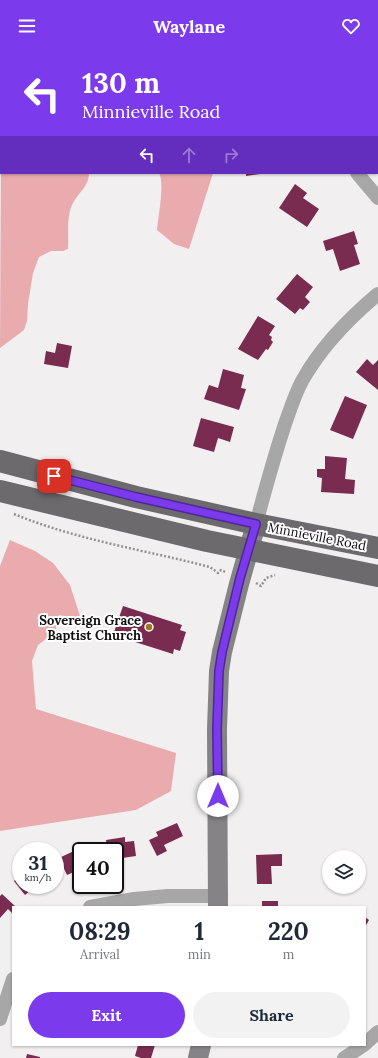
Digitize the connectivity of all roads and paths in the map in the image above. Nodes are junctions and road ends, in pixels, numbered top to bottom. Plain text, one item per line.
1 (358, 174) edge
2 (378, 198) edge
3 (378, 294) edge
4 (0, 461) edge
5 (0, 492) edge
6 (13, 514) dead end
7 (256, 524) junction
8 (378, 548) edge
9 (248, 550) junction
10 (221, 570) dead end
11 (378, 576) edge
12 (218, 901) edge
13 (96, 906) edge
14 (12, 982) edge
15 (0, 1019) edge
16 (378, 1032) edge
17 (366, 1044) edge
18 (201, 1046) edge
19 (363, 1046) edge
20 (198, 1058) edge
21 (344, 1058) edge

1 - 2 street
3 - 7 street
4 - 7 main road, Minnieville Road
5 - 9 main road, Minnieville Road
6 - 10 path
7 - 8 main road, Minnieville Road
7 - 9 street
9 - 11 main road, Minnieville Road
9 - 12 street
12 - 13 street
14 - 15 street
16 - 17 street
18 - 20 street
19 - 21 street

